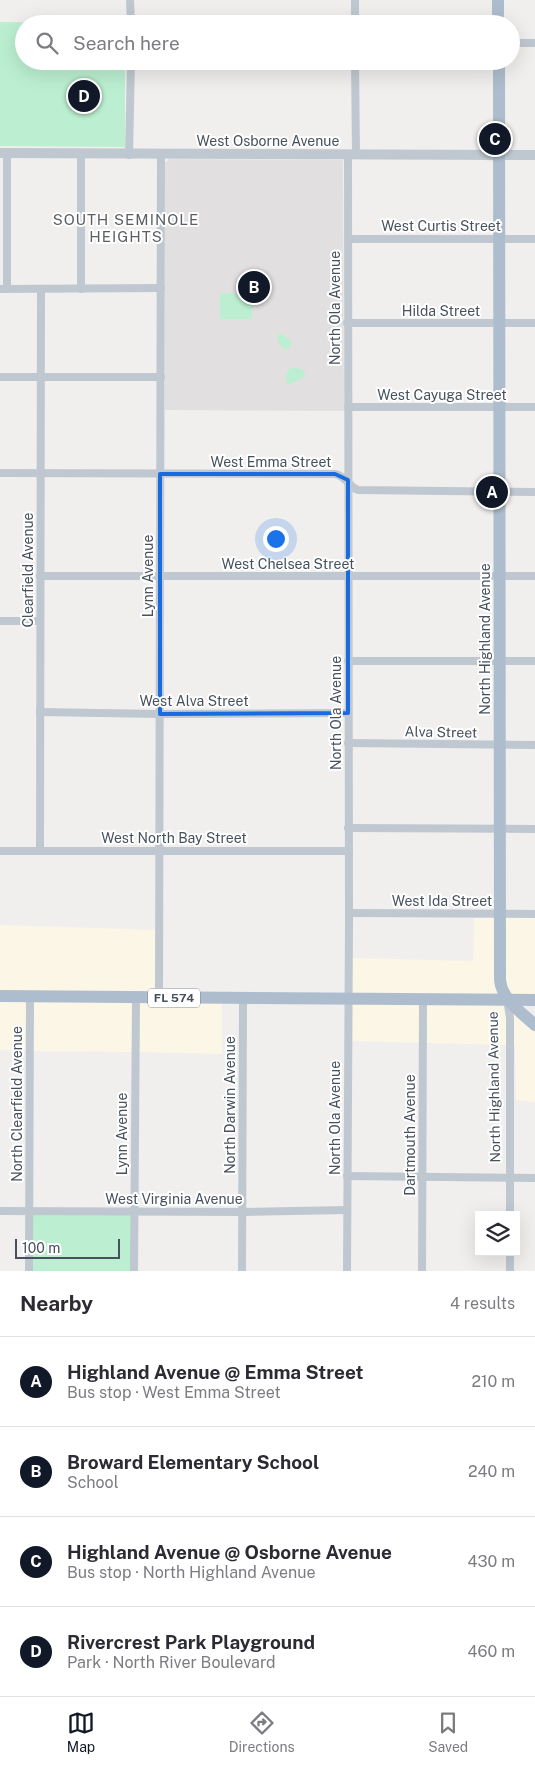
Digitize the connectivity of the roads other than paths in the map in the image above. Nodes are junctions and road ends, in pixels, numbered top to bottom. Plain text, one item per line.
1 (130, 0) edge
2 (355, 0) edge
3 (498, 0) edge
4 (131, 15) edge
5 (355, 15) edge
6 (498, 15) edge
7 (520, 43) edge
8 (535, 43) edge
9 (131, 70) edge
10 (355, 70) edge
11 (499, 70) edge
12 (4, 153) edge
13 (81, 155) junction
14 (130, 155) junction
15 (161, 155) junction
16 (352, 155) junction
17 (499, 155) junction
18 (535, 155) edge
19 (348, 238) junction
20 (499, 239) junction
21 (535, 239) edge
22 (161, 288) junction
23 (4, 289) edge
24 (41, 289) junction
25 (81, 289) junction
26 (348, 323) junction
27 (500, 323) junction
28 (535, 323) edge
29 (0, 378) edge
30 (41, 378) junction
31 (161, 378) junction
32 (348, 407) junction
33 (500, 407) junction
34 (535, 407) edge
35 (0, 473) edge
36 (41, 474) junction
37 (160, 474) junction
38 (348, 480) junction
39 (500, 492) junction
40 (535, 492) edge
41 (40, 576) junction
42 (160, 576) junction
43 (500, 576) junction
44 (535, 576) edge
45 (348, 577) junction
46 (0, 621) edge
47 (40, 621) junction
48 (348, 661) junction
49 (500, 661) junction
50 (535, 661) edge
51 (40, 712) junction
52 (348, 713) junction
53 (160, 714) junction
54 (348, 743) junction
55 (500, 745) junction
56 (535, 745) edge
57 (348, 828) junction
58 (500, 829) junction
59 (535, 829) edge
60 (0, 851) edge
61 (40, 851) junction
62 (160, 851) junction
63 (348, 851) junction
64 (348, 914) junction
65 (500, 914) junction
66 (535, 914) edge
67 (0, 996) edge
68 (30, 997) junction
69 (136, 998) junction
70 (159, 998) junction
71 (243, 998) junction
72 (348, 998) junction
73 (423, 999) junction
74 (507, 999) junction
75 (535, 1000) edge
76 (535, 1025) edge
77 (347, 1176) junction
78 (423, 1178) junction
79 (510, 1178) junction
80 (535, 1178) edge
81 (347, 1210) junction
82 (0, 1211) edge
83 (29, 1211) junction
84 (134, 1211) junction
85 (510, 1211) edge
86 (243, 1212) junction
87 (510, 1256) edge
88 (29, 1271) edge
89 (134, 1271) edge
90 (242, 1271) edge
91 (347, 1271) edge
92 (422, 1271) edge
93 (510, 1271) edge

1 - 4 street
2 - 5 street
3 - 6 main road
7 - 8 street
9 - 14 street
10 - 16 street, North Ola Avenue
11 - 17 main road, North Highland Avenue
12 - 13 street, West Osborne Avenue
12 - 23 street
13 - 14 street, West Osborne Avenue
13 - 25 street
14 - 15 street, West Osborne Avenue
15 - 16 street, West Osborne Avenue
15 - 22 street, Lynn Avenue
16 - 17 street, West Osborne Avenue
16 - 19 street, North Ola Avenue
17 - 18 street, West Osborne Avenue
17 - 20 main road, North Highland Avenue
19 - 20 street, West Curtis Street
19 - 26 street, North Ola Avenue
20 - 21 street, West Curtis Street
20 - 27 main road, North Highland Avenue
22 - 25 street
22 - 31 street, Lynn Avenue
23 - 24 street
24 - 25 street
24 - 30 street, Clearfield Avenue
26 - 27 street, Hilda Street
26 - 32 street, North Ola Avenue
27 - 28 street, Hilda Street
27 - 33 main road, North Highland Avenue
29 - 30 street
30 - 31 street
30 - 36 street, Clearfield Avenue
31 - 37 street, Lynn Avenue
32 - 33 street, West Cayuga Street
32 - 38 street, North Ola Avenue
33 - 34 street, West Cayuga Street
33 - 39 main road, North Highland Avenue
35 - 36 street, West Emma Street
36 - 37 street, West Emma Street
36 - 41 street, Clearfield Avenue
37 - 38 street, West Emma Street
37 - 42 street, Lynn Avenue
38 - 39 street, West Emma Street
38 - 45 street, North Ola Avenue
39 - 40 street, West Emma Street
39 - 43 main road, North Highland Avenue
41 - 42 street, West Chelsea Street
41 - 47 street, Clearfield Avenue
42 - 45 street, West Chelsea Street
42 - 53 street, Lynn Avenue
43 - 44 street, West Chelsea Street
43 - 45 street, West Chelsea Street
43 - 49 main road, North Highland Avenue
45 - 48 street, North Ola Avenue
46 - 47 street
47 - 51 street, Clearfield Avenue
48 - 49 street
48 - 52 street, North Ola Avenue
49 - 50 street
49 - 55 main road, North Highland Avenue
51 - 53 street, West Alva Street
51 - 61 street, Clearfield Avenue
52 - 53 street, West Alva Street
52 - 54 street, North Ola Avenue
53 - 62 street, Lynn Avenue
54 - 55 street, Alva Street
54 - 57 street, North Ola Avenue
55 - 56 street, Alva Street
55 - 58 main road, North Highland Avenue
57 - 58 street
57 - 63 street, North Ola Avenue
58 - 59 street
58 - 65 main road, North Highland Avenue
60 - 61 street, West North Bay Street
61 - 62 street, West North Bay Street
62 - 63 street, West North Bay Street
62 - 70 street, Lynn Avenue
63 - 64 street, North Ola Avenue
64 - 65 street, West Ida Street
64 - 72 street, North Ola Avenue
65 - 66 street, West Ida Street
65 - 74 main road, North Highland Avenue
67 - 68 main road, FL 574
68 - 69 main road, FL 574
68 - 83 street, North Clearfield Avenue
69 - 70 main road, FL 574
69 - 84 street, Lynn Avenue
70 - 71 main road, FL 574
71 - 72 main road, FL 574
71 - 86 street, North Darwin Avenue
72 - 73 main road, FL 574
72 - 77 street, North Ola Avenue
73 - 74 main road, FL 574
73 - 78 street, Dartmouth Avenue
74 - 75 main road, FL 574
74 - 76 main road
74 - 79 street, North Highland Avenue
77 - 78 street
77 - 81 street, North Ola Avenue
78 - 79 street
78 - 92 street, Dartmouth Avenue
79 - 80 street
79 - 85 street, North Highland Avenue
81 - 86 street, West Virginia Avenue
81 - 91 street, North Ola Avenue
82 - 83 street, West Virginia Avenue
83 - 84 street, West Virginia Avenue
83 - 88 street
84 - 86 street, West Virginia Avenue
84 - 89 street, Lynn Avenue
86 - 90 street, North Darwin Avenue
87 - 93 street

